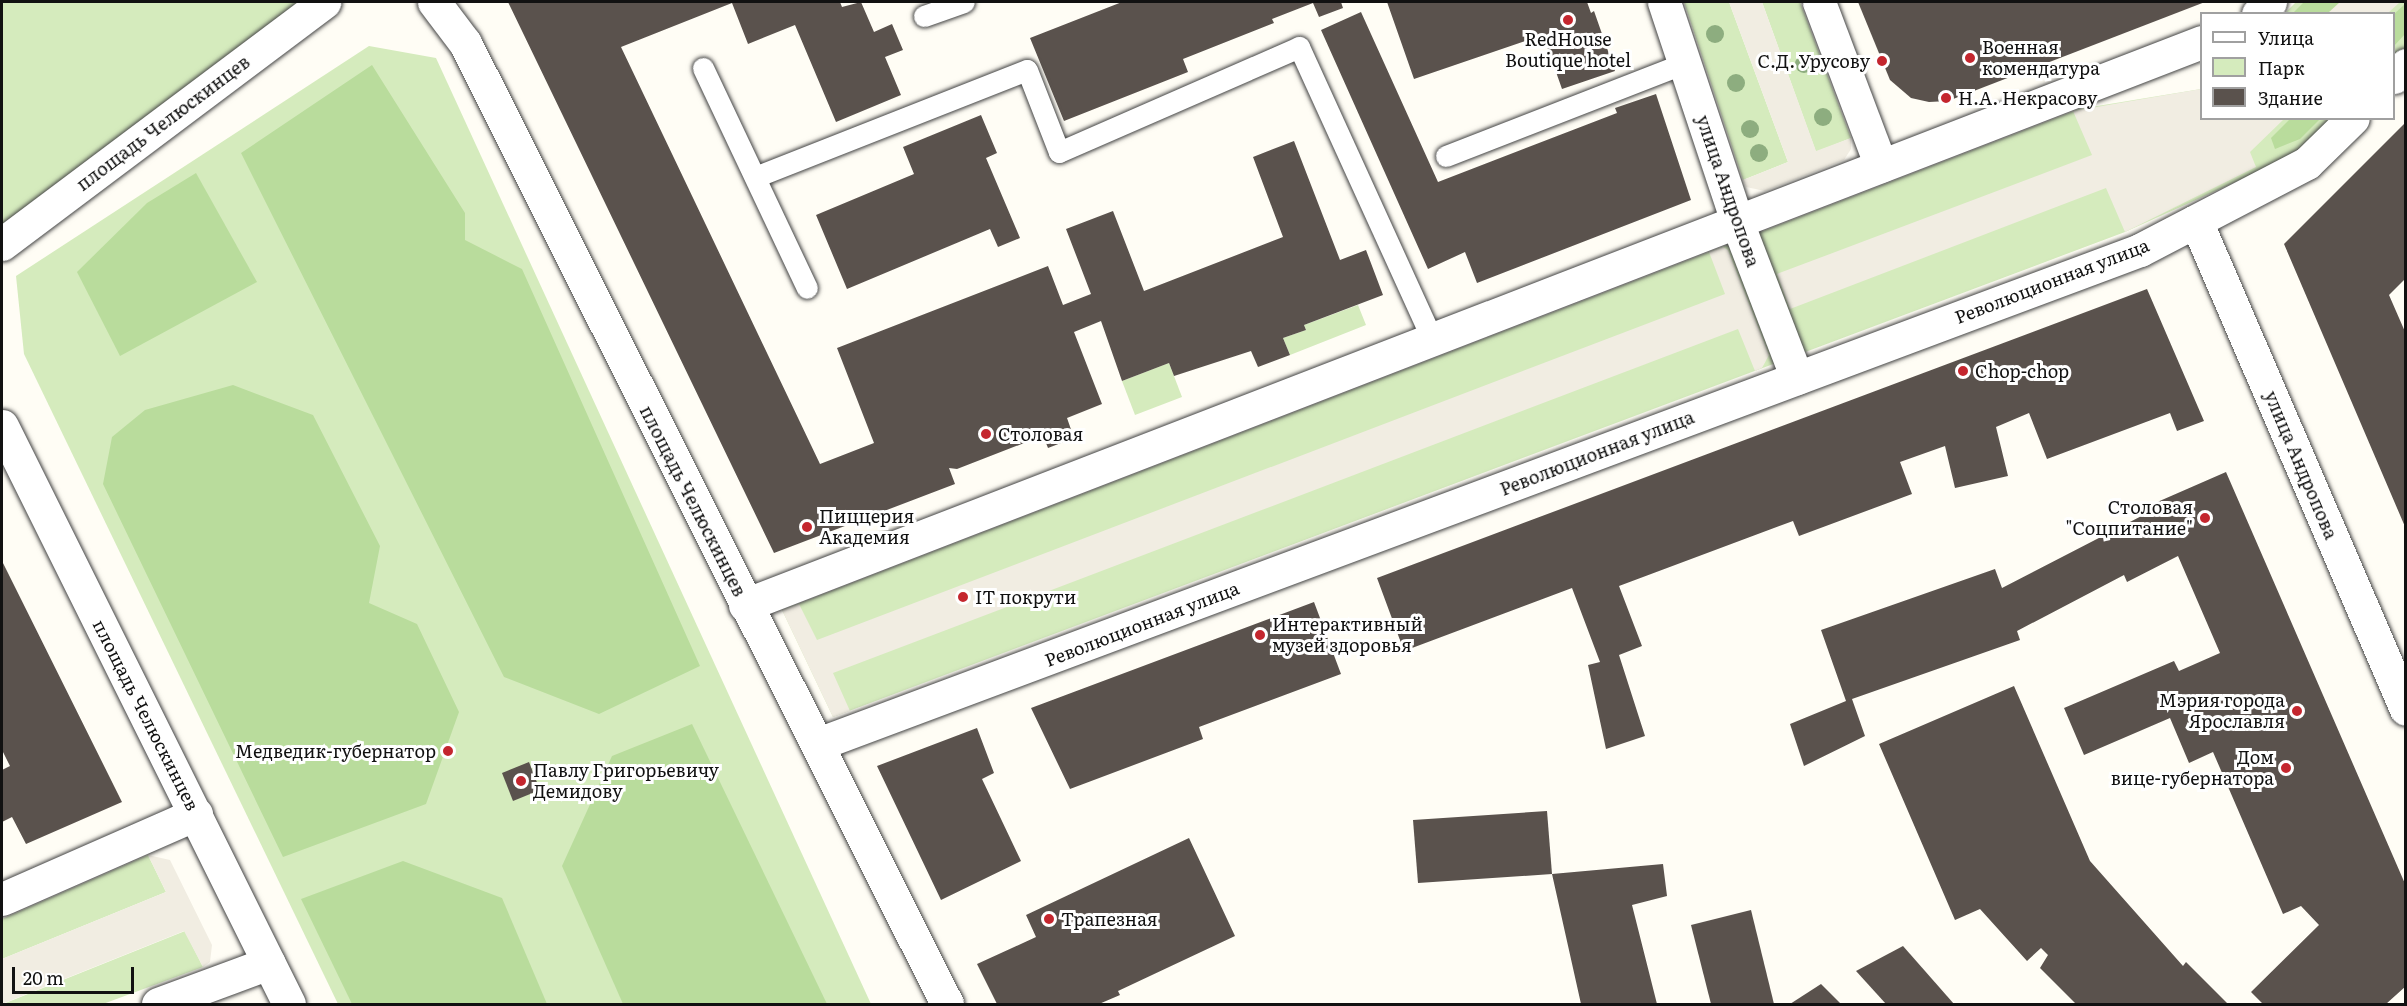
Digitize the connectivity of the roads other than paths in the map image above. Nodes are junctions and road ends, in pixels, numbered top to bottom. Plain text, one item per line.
1 (324, 2) edge
2 (434, 2) edge
3 (964, 2) edge
4 (1664, 2) edge
5 (1819, 2) edge
6 (924, 16) dead end
7 (2200, 43) edge
8 (1685, 63) junction
9 (2406, 65) edge
10 (703, 68) dead end
11 (2395, 76) edge
12 (2351, 120) edge
13 (1446, 156) dead end
14 (1881, 166) junction
15 (754, 177) junction
16 (2196, 220) junction
17 (1737, 222) junction
18 (2, 244) edge
19 (807, 288) dead end
20 (1432, 339) junction
21 (1797, 378) junction
22 (2, 426) edge
23 (745, 605) junction
24 (2406, 709) edge
25 (818, 744) junction
26 (196, 814) junction
27 (2, 899) edge
28 (269, 963) junction
29 (158, 1005) edge
30 (289, 1005) edge
31 (947, 1005) edge

1 - 18 street, площадь Челюскинцев
2 - 23 street, площадь Челюскинцев
3 - 6 lane
4 - 8 street, улица Андропова
5 - 14 street
7 - 14 street
8 - 13 lane
8 - 17 street, улица Андропова
9 - 11 street
10 - 15 lane
12 - 16 street, Революционная улица
14 - 17 street
15 - 19 lane
15 - 20 lane
16 - 21 street, Революционная улица
16 - 24 street, улица Андропова
17 - 20 street
17 - 21 street, улица Андропова
20 - 23 street
21 - 25 street, Революционная улица
22 - 26 street, площадь Челюскинцев
23 - 25 street, площадь Челюскинцев
25 - 31 street, площадь Челюскинцев
26 - 27 street
26 - 28 street, площадь Челюскинцев
28 - 29 street
28 - 30 street, площадь Челюскинцев

